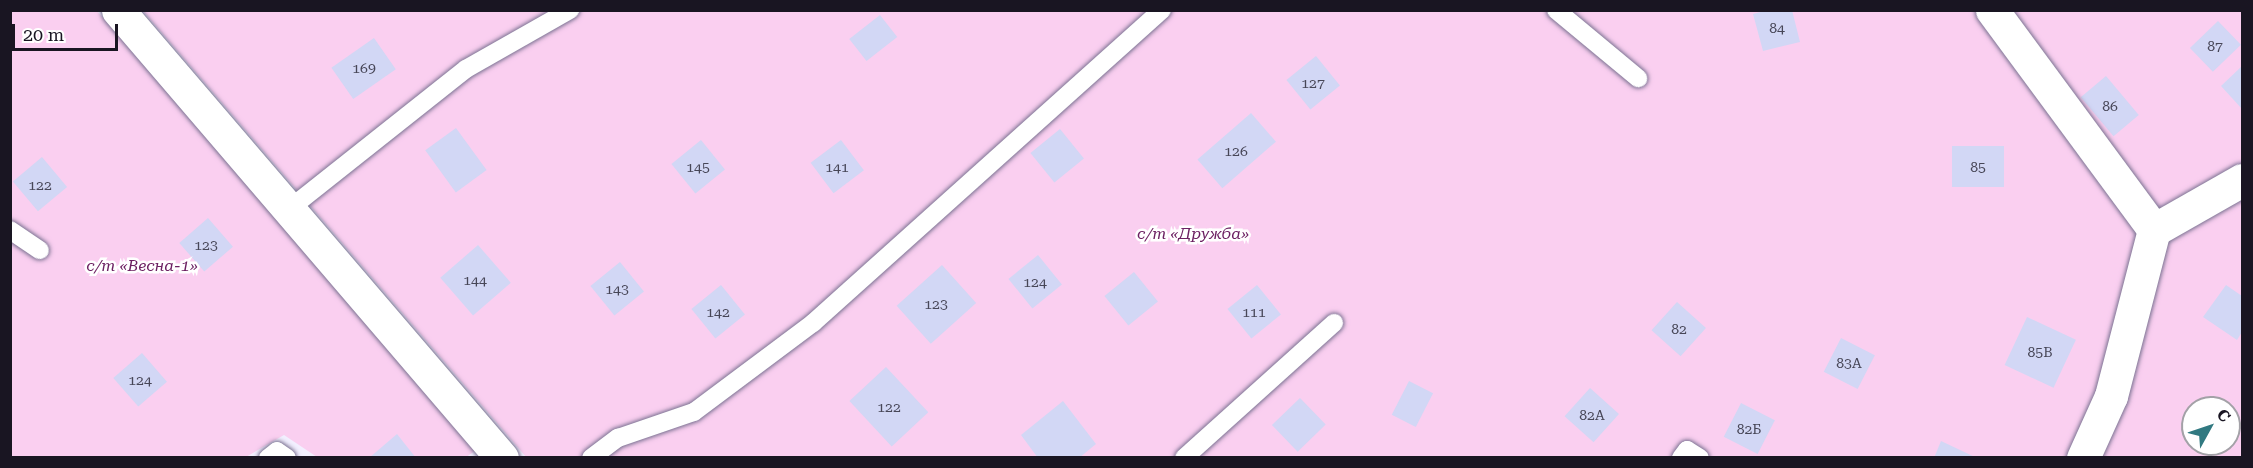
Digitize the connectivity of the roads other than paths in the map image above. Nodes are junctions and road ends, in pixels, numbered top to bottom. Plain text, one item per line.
1 (117, 10) edge
2 (570, 10) edge
3 (1162, 10) edge
4 (1556, 10) edge
5 (1992, 10) edge
6 (1638, 78) dead end
7 (2242, 180) edge
8 (288, 210) junction
9 (10, 230) edge
10 (2154, 230) junction
11 (40, 250) dead end
12 (1334, 323) dead end
13 (495, 455) edge
14 (268, 458) edge
15 (287, 458) edge
16 (591, 458) edge
17 (1184, 458) edge
18 (1681, 458) edge
19 (1700, 458) edge
20 (2083, 458) edge

1 - 8 street
2 - 8 lane
3 - 16 lane
4 - 6 lane
5 - 10 street
7 - 10 street
8 - 13 street
9 - 11 lane
10 - 20 street
12 - 17 lane
14 - 15 lane
18 - 19 lane

